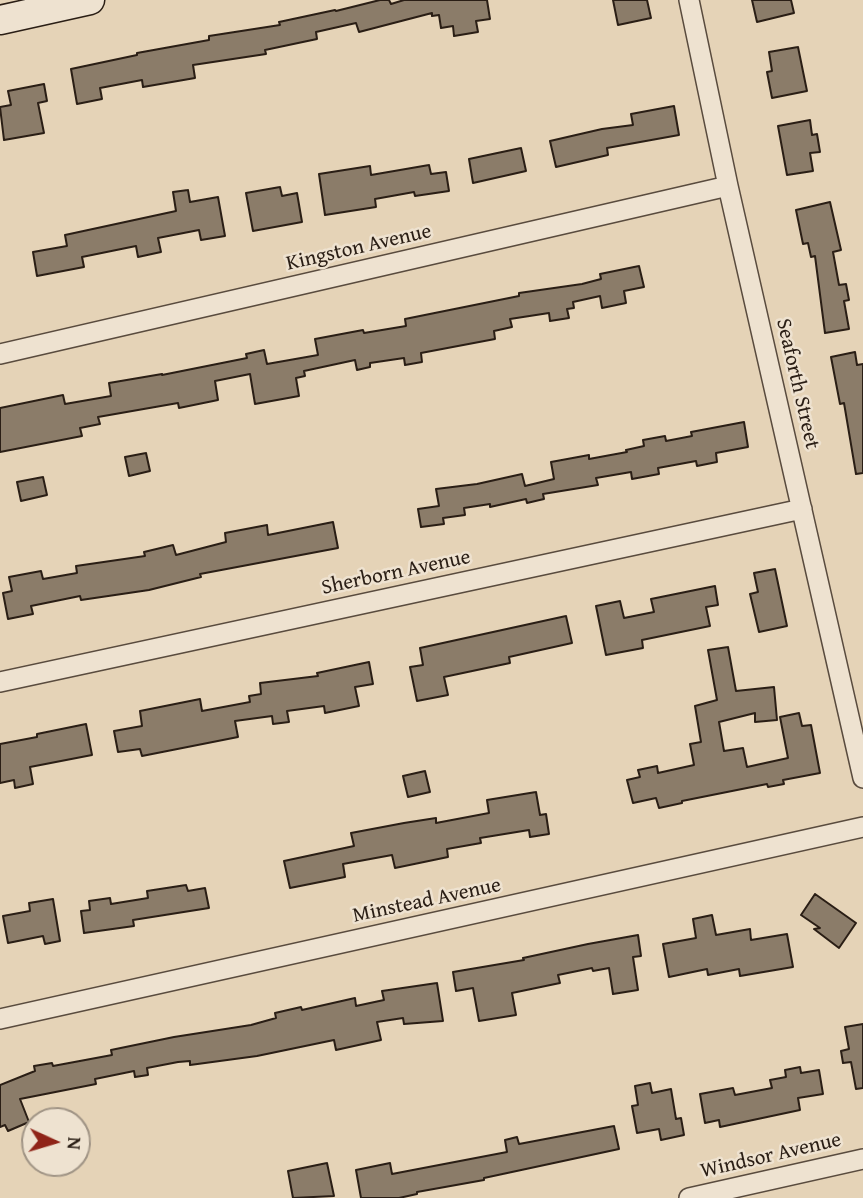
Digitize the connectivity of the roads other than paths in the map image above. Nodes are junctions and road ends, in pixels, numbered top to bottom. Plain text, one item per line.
1 (90, 0) edge
2 (689, 0) edge
3 (0, 20) edge
4 (728, 186) junction
5 (0, 354) edge
6 (802, 509) junction
7 (0, 682) edge
8 (863, 778) edge
9 (863, 827) edge
10 (0, 1018) edge
11 (863, 1159) edge
12 (690, 1198) edge

1 - 3 main road
2 - 4 street, Seaforth Street
4 - 5 street, Kingston Avenue
4 - 6 street, Seaforth Street
6 - 7 street, Sherborn Avenue
6 - 8 street, Seaforth Street
9 - 10 street, Minstead Avenue
11 - 12 street, Windsor Avenue

